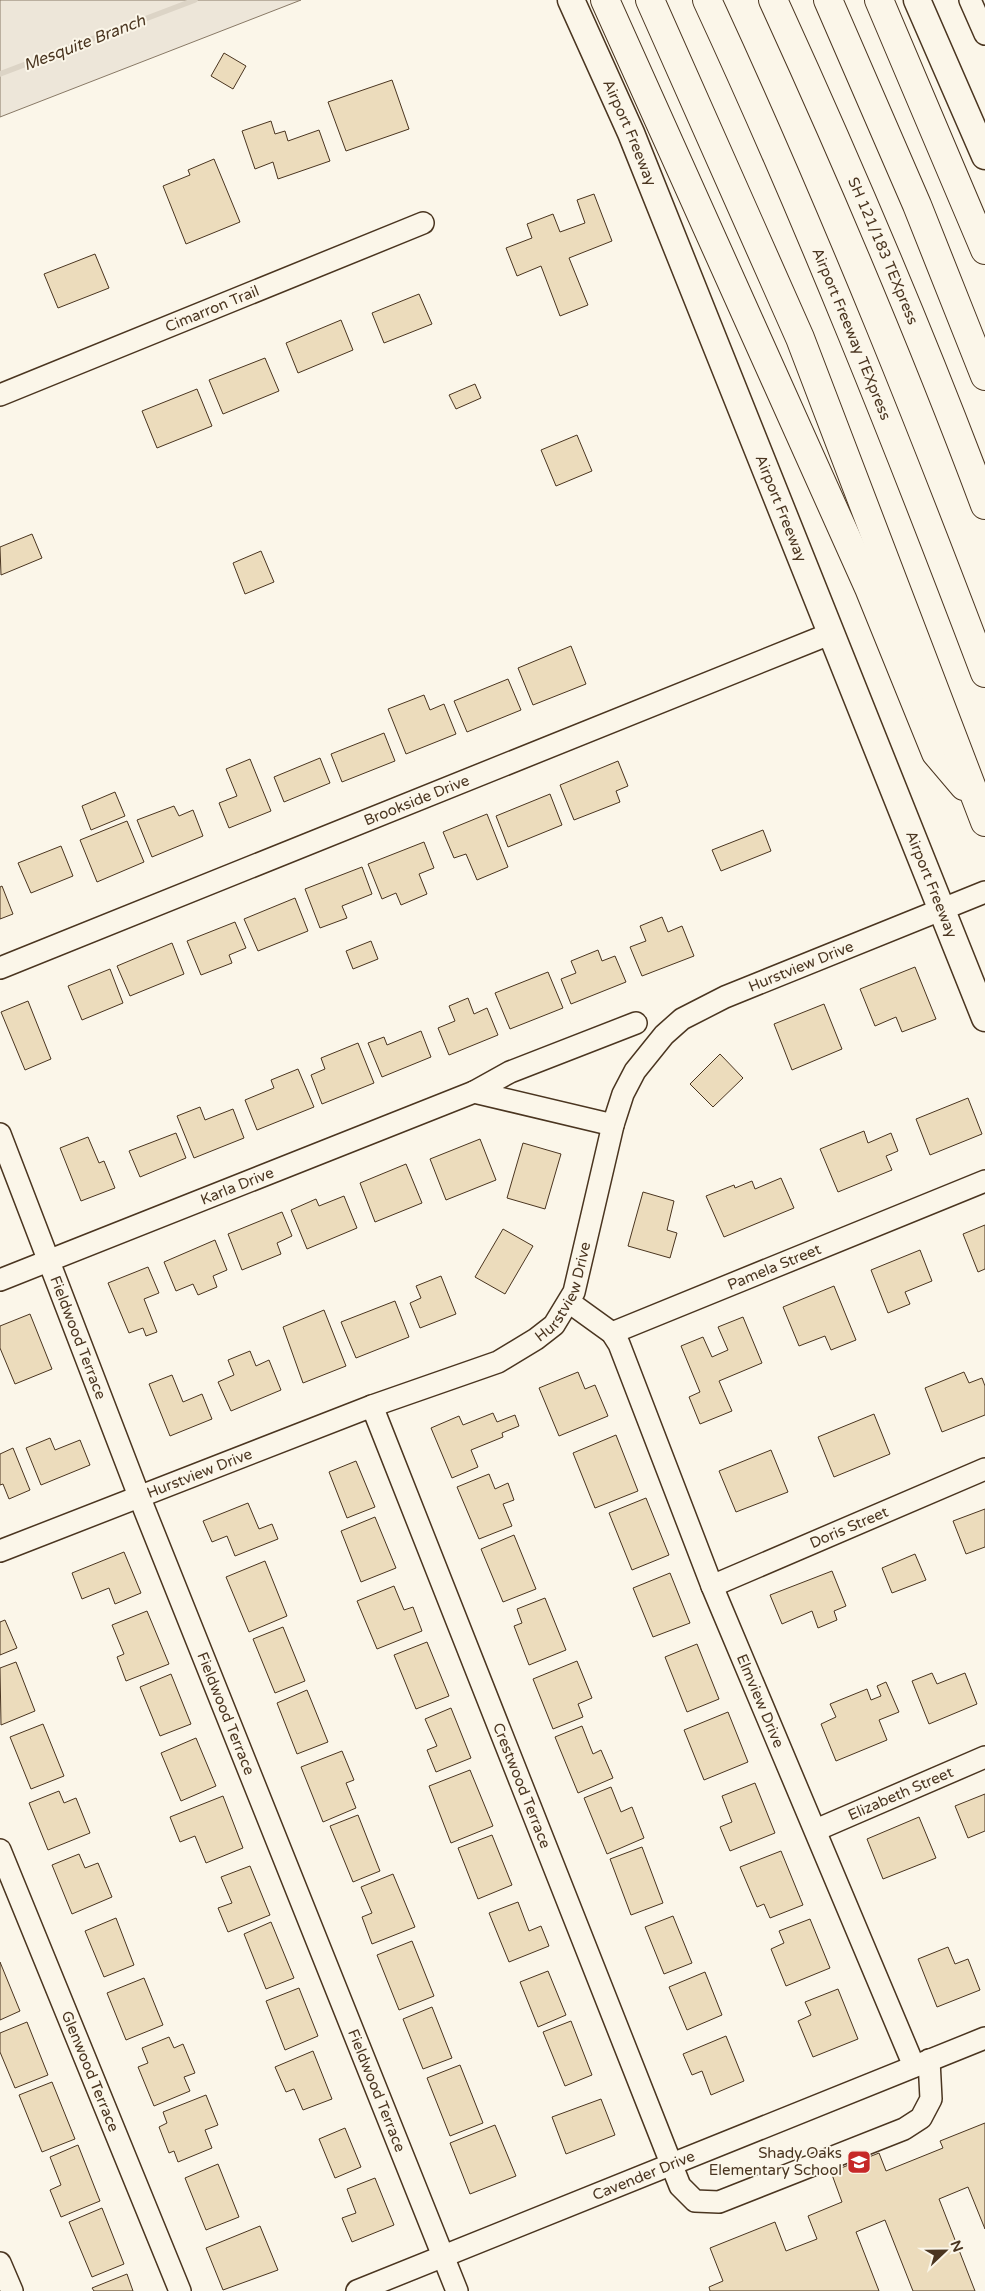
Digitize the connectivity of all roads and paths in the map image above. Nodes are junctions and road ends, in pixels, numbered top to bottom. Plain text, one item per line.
1 (571, 0) edge
2 (604, 0) edge
3 (650, 0) edge
4 (707, 0) edge
5 (773, 0) edge
6 (828, 0) edge
7 (879, 0) edge
8 (917, 0) edge
9 (970, 0) edge
10 (985, 34) edge
11 (985, 156) edge
12 (423, 224) dead end
13 (985, 250) edge
14 (985, 376) edge
15 (0, 395) edge
16 (985, 505) edge
17 (832, 633) junction
18 (985, 673) edge
19 (981, 812) edge
20 (979, 894) edge
21 (941, 910) junction
22 (0, 968) edge
23 (985, 1018) edge
24 (636, 1023) dead end
25 (474, 1092) junction
26 (613, 1125) junction
27 (0, 1134) edge
28 (985, 1181) edge
29 (49, 1261) junction
30 (0, 1280) edge
31 (569, 1302) junction
32 (612, 1333) junction
33 (372, 1406) junction
34 (985, 1469) edge
35 (139, 1496) junction
36 (0, 1551) edge
37 (712, 1586) junction
38 (985, 1757) edge
39 (816, 1830) junction
40 (0, 1850) edge
41 (985, 2038) edge
42 (921, 2063) junction
43 (672, 2164) junction
44 (443, 2256) junction
45 (0, 2263) edge
46 (12, 2291) edge
47 (180, 2291) edge
48 (357, 2291) edge
49 (457, 2291) edge

1 - 17 main road, Airport Freeway
2 - 19 highway
3 - 19 highway
4 - 18 highway, Airport Freeway TEXpress
5 - 16 highway, SH 121/183 TEXpress
6 - 14 highway
7 - 13 highway
8 - 11 main road
9 - 10 street
12 - 15 street, Cimarron Trail
17 - 21 main road, Airport Freeway
17 - 22 street, Brookside Drive
20 - 21 street, Hurstview Drive
21 - 23 main road, Airport Freeway
21 - 26 street, Hurstview Drive
24 - 25 street, Karla Drive
25 - 26 street
25 - 29 street, Karla Drive
26 - 31 street, Hurstview Drive
27 - 29 street, Fieldwood Terrace
28 - 32 street, Pamela Street
29 - 30 street, Karla Drive
29 - 35 street, Fieldwood Terrace
31 - 32 street
31 - 33 street, Hurstview Drive
32 - 37 street, Elmview Drive
33 - 35 street, Hurstview Drive
33 - 43 street, Crestwood Terrace
34 - 37 street, Doris Street
35 - 36 street, Hurstview Drive
35 - 44 street, Fieldwood Terrace
37 - 39 street, Elmview Drive
38 - 39 street, Elizabeth Street
39 - 42 street, Elmview Drive
40 - 47 street, Glenwood Terrace
41 - 42 street, Cavender Drive
42 - 43 street, Cavender Drive
42 - 43 street, Crestwood Terrace
43 - 44 street, Cavender Drive
44 - 48 street, Cavender Drive
44 - 49 street, Fieldwood Terrace
45 - 46 street

